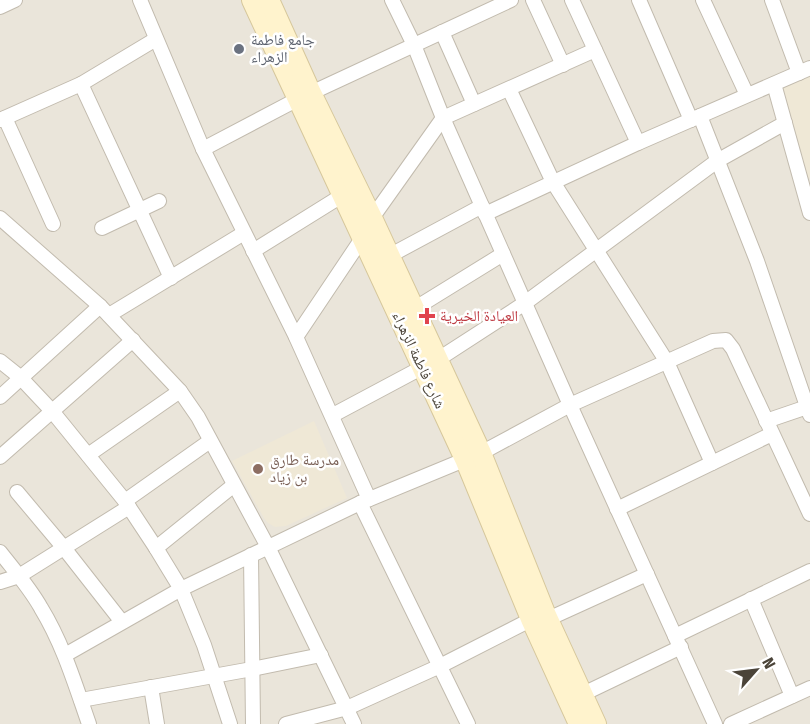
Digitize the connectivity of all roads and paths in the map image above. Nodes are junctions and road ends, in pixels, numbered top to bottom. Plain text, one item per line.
1 (15, 0) edge
2 (140, 0) edge
3 (252, 0) edge
4 (269, 0) edge
5 (392, 0) edge
6 (511, 0) edge
7 (533, 0) edge
8 (572, 0) edge
9 (639, 0) edge
10 (772, 0) edge
11 (706, 1) edge
12 (0, 7) edge
13 (442, 32) junction
14 (156, 39) junction
15 (414, 45) junction
16 (595, 50) junction
17 (563, 65) junction
18 (804, 70) edge
19 (81, 84) junction
20 (774, 84) junction
21 (509, 89) junction
22 (747, 95) junction
23 (304, 96) junction
24 (474, 104) junction
25 (443, 118) junction
26 (696, 118) junction
27 (2, 119) edge
28 (785, 123) junction
29 (638, 143) junction
30 (203, 149) junction
31 (717, 161) junction
32 (553, 182) junction
33 (806, 182) edge
34 (343, 195) junction
35 (159, 201) dead end
36 (484, 210) junction
37 (140, 211) junction
38 (810, 213) edge
39 (0, 218) edge
40 (372, 218) junction
41 (53, 224) dead end
42 (102, 228) dead end
43 (244, 233) junction
44 (363, 237) junction
45 (596, 250) junction
46 (253, 251) junction
47 (503, 254) junction
48 (389, 256) junction
49 (171, 278) junction
50 (525, 303) junction
51 (414, 309) junction
52 (105, 311) junction
53 (296, 337) junction
54 (133, 340) junction
55 (0, 361) edge
56 (667, 362) junction
57 (430, 364) junction
58 (20, 378) junction
59 (180, 392) junction
60 (0, 397) edge
61 (570, 405) junction
62 (809, 409) edge
63 (52, 411) junction
64 (333, 415) junction
65 (769, 428) junction
66 (210, 441) junction
67 (88, 455) junction
68 (473, 456) junction
69 (0, 457) edge
70 (712, 463) junction
71 (234, 485) junction
72 (804, 487) edge
73 (17, 492) dead end
74 (365, 501) junction
75 (127, 504) junction
76 (617, 509) junction
77 (810, 514) edge
78 (268, 547) junction
79 (64, 548) junction
80 (156, 548) junction
81 (0, 552) edge
82 (251, 555) junction
83 (810, 571) edge
84 (647, 574) junction
85 (19, 576) junction
86 (0, 582) edge
87 (181, 589) junction
88 (751, 599) junction
89 (541, 617) junction
90 (122, 622) junction
91 (678, 642) junction
92 (65, 654) junction
93 (321, 655) junction
94 (440, 666) junction
95 (252, 669) junction
96 (214, 676) junction
97 (151, 687) junction
98 (810, 688) edge
99 (583, 694) junction
100 (792, 696) junction
101 (81, 700) junction
102 (347, 708) junction
103 (758, 718) edge
104 (89, 724) edge
105 (157, 724) edge
106 (230, 724) edge
107 (253, 724) edge
108 (286, 724) edge
109 (354, 724) edge
110 (468, 724) edge
111 (579, 724) edge
112 (596, 724) edge
113 (715, 724) edge
114 (731, 724) edge

1 - 12 street
2 - 14 street
3 - 23 main road, شارع فاطمة الزهراء
4 - 23 main road, شارع فاطمة الزهراء
5 - 15 street
6 - 13 street
7 - 17 street
8 - 16 street
9 - 26 street
10 - 18 street
11 - 22 street
13 - 15 street
13 - 24 street
14 - 19 street
14 - 30 street
15 - 23 street
15 - 25 street
16 - 17 street
16 - 29 street
17 - 21 street
18 - 20 street
19 - 27 street
19 - 37 street
20 - 22 street
20 - 28 street
21 - 24 street
21 - 32 street
22 - 26 street
23 - 30 street
23 - 34 main road, شارع فاطمة الزهراء
23 - 40 main road, شارع فاطمة الزهراء
24 - 25 street
25 - 36 street
25 - 40 street
26 - 29 street
26 - 31 street
27 - 41 street
28 - 31 street
28 - 33 street
29 - 32 street
30 - 43 street
31 - 45 street
31 - 62 street
32 - 36 street
32 - 45 street
33 - 38 street
34 - 44 main road, شارع فاطمة الزهراء
34 - 46 street
35 - 37 street
36 - 47 street
36 - 48 street
37 - 42 street
37 - 49 street
39 - 52 street
40 - 44 street
40 - 48 main road, شارع فاطمة الزهراء
43 - 46 street
43 - 49 street
44 - 53 street
44 - 57 main road, شارع فاطمة الزهراء
45 - 50 street
45 - 56 street
46 - 53 street
47 - 50 street
47 - 51 street
48 - 51 main road, شارع فاطمة الزهراء
49 - 52 street
50 - 57 street
50 - 61 street
51 - 57 main road, شارع فاطمة الزهراء
52 - 54 street
52 - 58 street
53 - 64 street
54 - 59 street
54 - 63 street
55 - 58 street
56 - 61 street
56 - 65 street
56 - 70 street
57 - 64 street
57 - 68 main road, شارع فاطمة الزهراء
58 - 60 street
58 - 63 street
59 - 66 street
59 - 67 street
61 - 68 street
61 - 76 street
62 - 65 street
63 - 67 street
63 - 69 street
64 - 74 street
65 - 70 street
65 - 72 street
66 - 71 street
66 - 75 street
67 - 75 street
68 - 74 street
68 - 89 main road, شارع فاطمة الزهراء
70 - 76 street
71 - 78 street
71 - 80 street
72 - 77 street
73 - 79 street
74 - 78 street
74 - 94 street
75 - 79 street
75 - 80 street
76 - 84 street
78 - 82 street
78 - 93 street
79 - 85 street
79 - 90 street
80 - 87 street
81 - 85 street
82 - 87 street
82 - 95 street
83 - 88 street
84 - 89 street
84 - 91 street
85 - 86 street
85 - 92 street
87 - 90 street
87 - 96 street
88 - 91 street
88 - 100 street
89 - 94 street
89 - 99 main road, شارع فاطمة الزهراء
89 - 111 main road, شارع فاطمة الزهراء
90 - 92 street
91 - 99 street
91 - 113 street
92 - 101 street
93 - 95 street
93 - 102 street
94 - 102 street
94 - 110 street
95 - 96 street
95 - 107 street
96 - 97 street
96 - 106 street
97 - 101 street
97 - 105 street
98 - 100 street
99 - 112 main road, شارع فاطمة الزهراء
100 - 103 street
101 - 104 street
102 - 108 street
102 - 109 street
103 - 114 street

